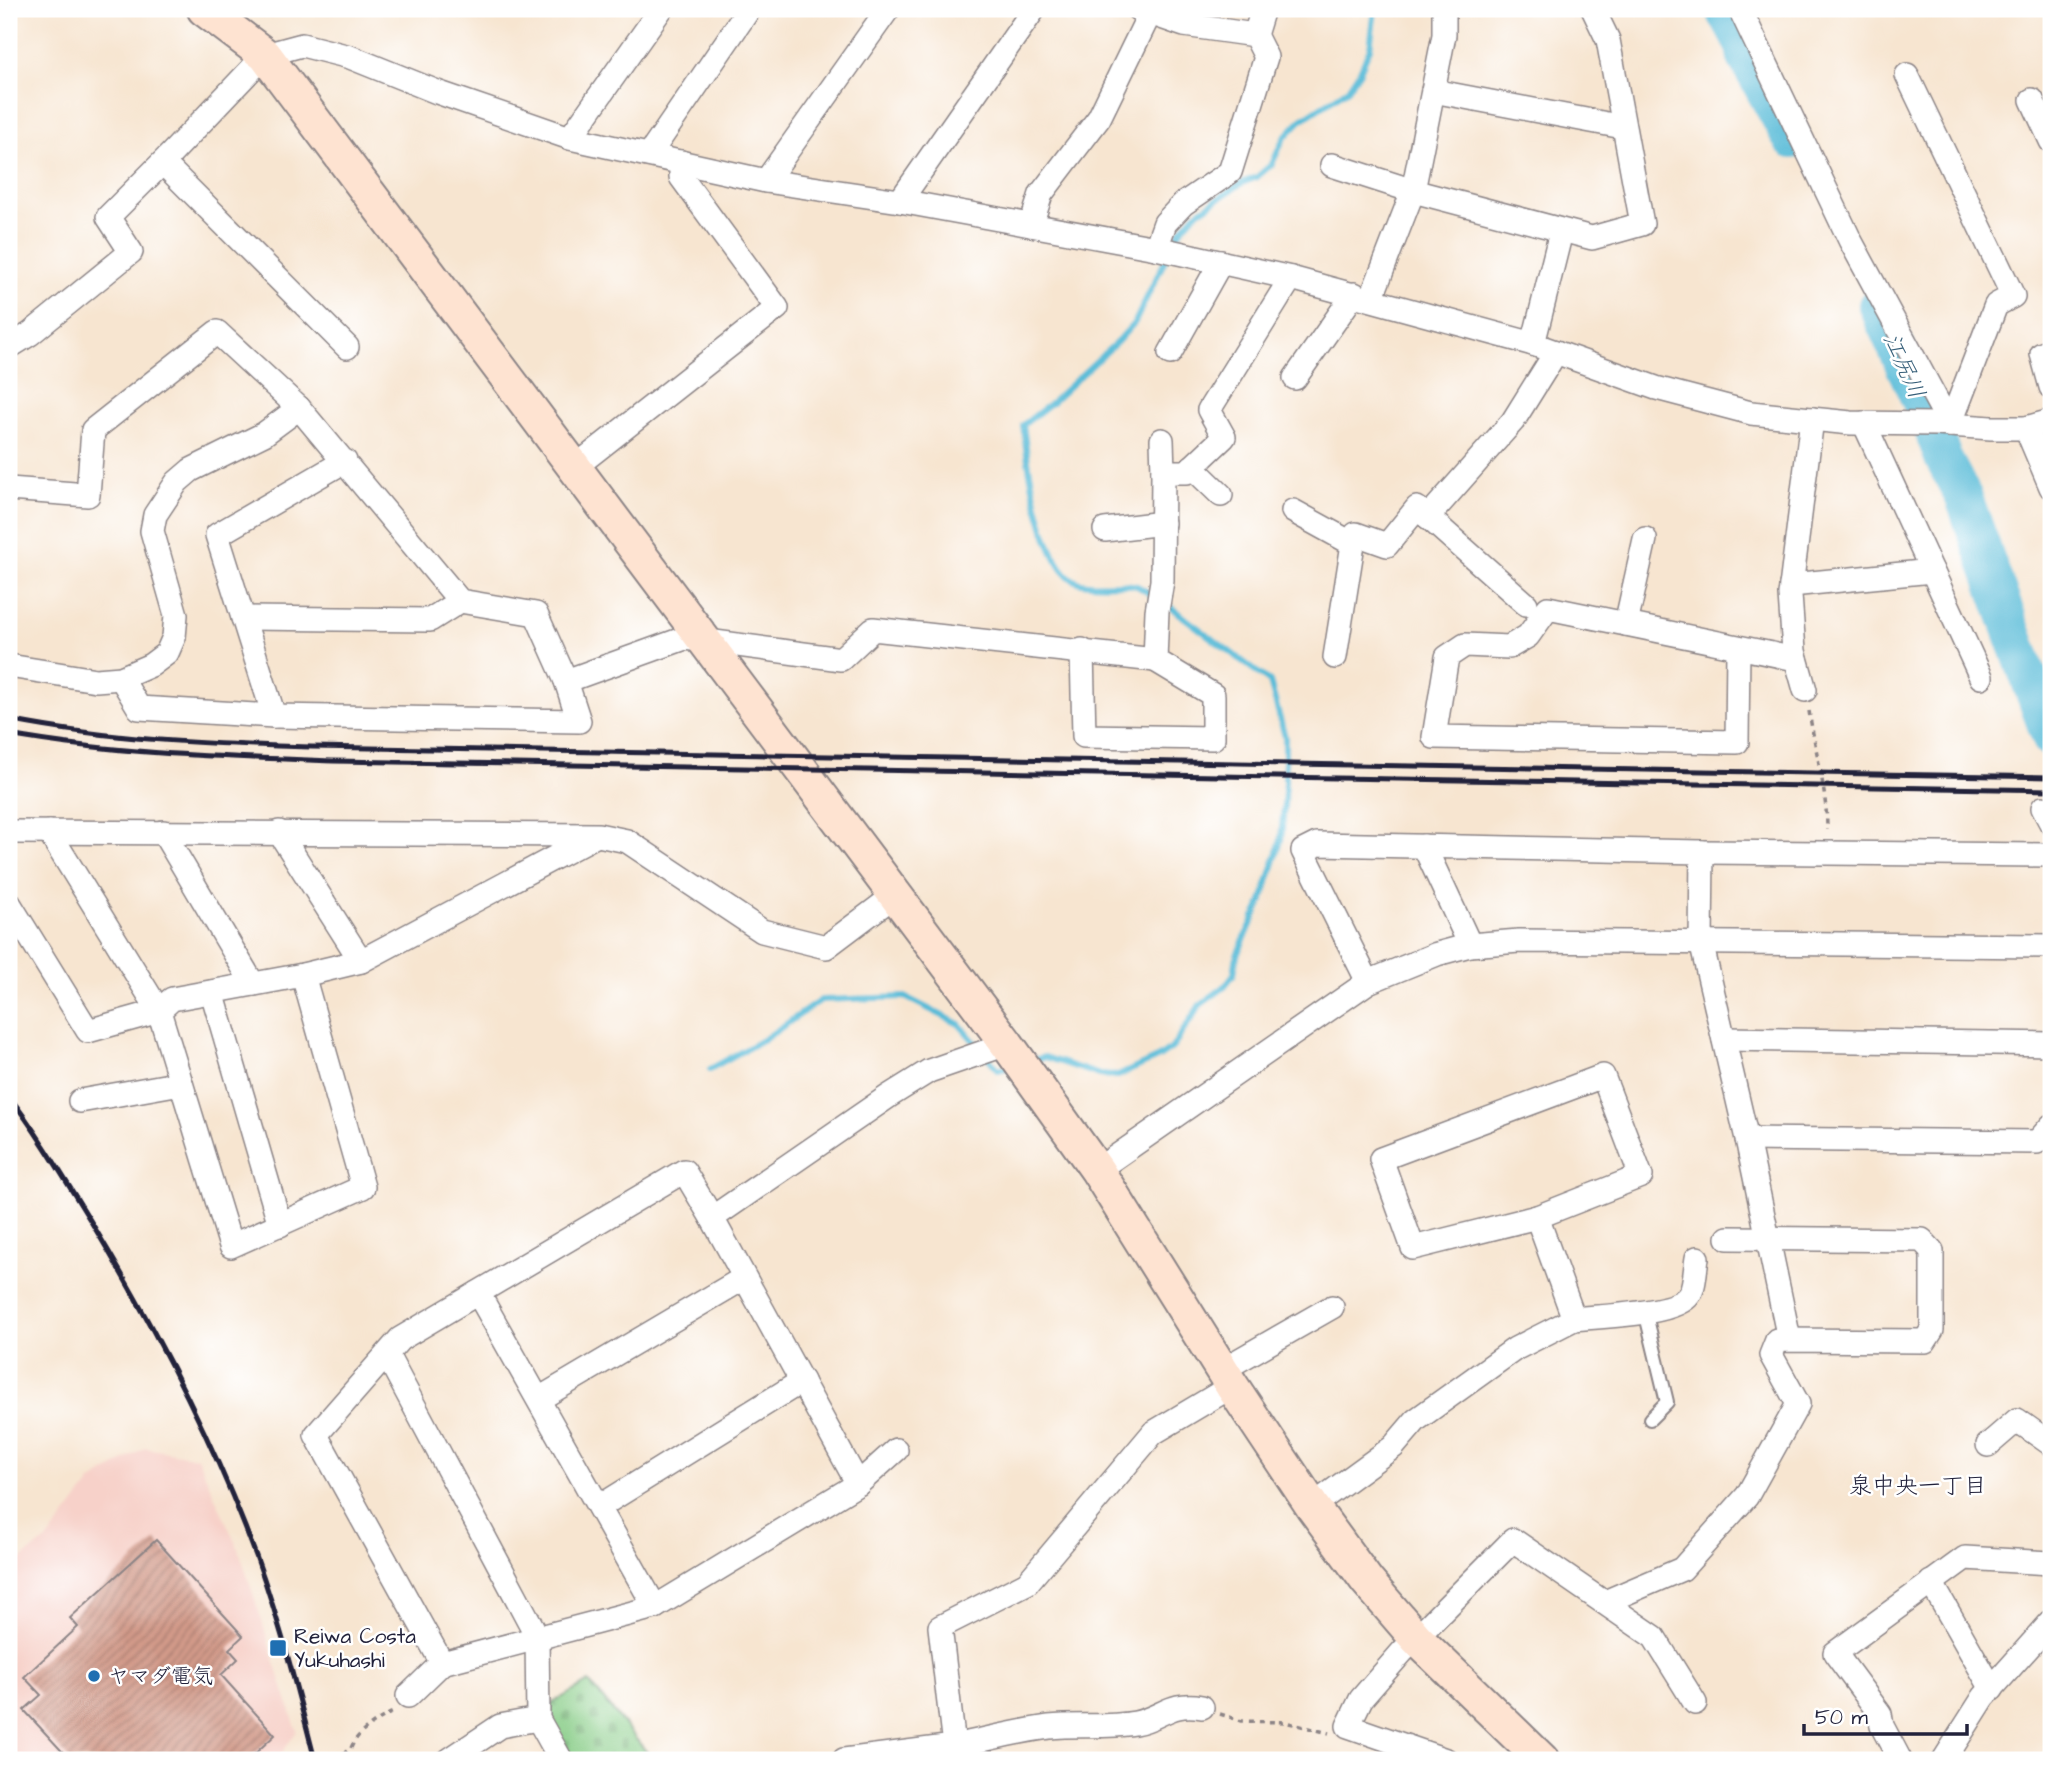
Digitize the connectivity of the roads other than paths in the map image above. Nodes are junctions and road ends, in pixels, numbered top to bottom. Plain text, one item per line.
1 (204, 9) edge
2 (661, 9) edge
3 (749, 9) edge
4 (888, 9) edge
5 (1034, 9) edge
6 (1263, 9) edge
7 (1444, 9) edge
8 (1591, 9) edge
9 (1740, 9) edge
10 (1144, 11) edge
11 (1255, 35) junction
12 (265, 55) junction
13 (1907, 75) dead end
14 (1433, 91) junction
15 (2032, 100) dead end
16 (1623, 127) junction
17 (570, 138) junction
18 (2051, 141) edge
19 (649, 155) junction
20 (681, 162) junction
21 (163, 163) junction
22 (1332, 165) dead end
23 (766, 181) junction
24 (1413, 191) junction
25 (900, 201) junction
26 (1031, 225) junction
27 (1561, 232) junction
28 (1156, 248) junction
29 (1221, 262) junction
30 (1291, 278) junction
31 (1363, 297) junction
32 (1533, 344) junction
33 (347, 346) dead end
34 (9, 347) edge
35 (2051, 351) edge
36 (1170, 352) dead end
37 (1556, 352) junction
38 (1295, 378) dead end
39 (2051, 387) edge
40 (299, 408) junction
41 (1812, 419) junction
42 (2051, 421) edge
43 (1864, 423) junction
44 (1950, 425) junction
45 (2026, 428) junction
46 (1162, 440) dead end
47 (345, 461) junction
48 (575, 467) junction
49 (1192, 467) junction
50 (1163, 472) junction
51 (2051, 487) edge
52 (9, 489) edge
53 (1221, 495) dead end
54 (1293, 511) dead end
55 (1428, 517) junction
56 (1163, 523) junction
57 (1105, 530) dead end
58 (1645, 539) dead end
59 (1353, 544) junction
60 (1932, 571) junction
61 (1791, 585) junction
62 (460, 601) junction
63 (1526, 604) dead end
64 (243, 618) junction
65 (1626, 624) junction
66 (705, 639) junction
67 (1738, 647) junction
68 (1082, 650) junction
69 (1335, 657) dead end
70 (1796, 659) junction
71 (1155, 660) junction
72 (9, 666) edge
73 (1981, 677) dead end
74 (121, 678) junction
75 (566, 681) junction
76 (1805, 690) road end
77 (274, 716) junction
78 (9, 832) edge
79 (49, 832) junction
80 (163, 832) junction
81 (279, 832) junction
82 (598, 835) junction
83 (1424, 846) junction
84 (1702, 852) junction
85 (2051, 855) edge
86 (895, 895) junction
87 (9, 903) edge
88 (1701, 942) junction
89 (1470, 946) junction
90 (2051, 946) edge
91 (361, 961) junction
92 (303, 975) junction
93 (1368, 982) junction
94 (253, 984) junction
95 (212, 992) junction
96 (159, 1011) junction
97 (1724, 1039) junction
98 (1007, 1044) junction
99 (2051, 1044) edge
100 (181, 1083) junction
101 (80, 1101) dead end
102 (2051, 1126) edge
103 (1747, 1139) junction
104 (1097, 1170) junction
105 (1537, 1217) junction
106 (712, 1218) junction
107 (280, 1225) junction
108 (1767, 1237) junction
109 (1728, 1238) dead end
110 (1697, 1258) dead end
111 (744, 1278) junction
112 (478, 1293) junction
113 (1332, 1307) dead end
114 (1645, 1311) junction
115 (1574, 1318) junction
116 (1790, 1339) junction
117 (387, 1354) junction
118 (1227, 1378) junction
119 (802, 1381) junction
120 (539, 1399) junction
121 (1650, 1419) dead end
122 (2051, 1444) edge
123 (1988, 1445) dead end
124 (896, 1450) dead end
125 (859, 1484) junction
126 (1312, 1506) junction
127 (599, 1507) junction
128 (2051, 1563) edge
129 (1931, 1583) junction
130 (1605, 1602) junction
131 (655, 1607) junction
132 (2051, 1622) edge
133 (537, 1636) junction
134 (1416, 1639) junction
135 (442, 1663) junction
136 (1992, 1689) junction
137 (408, 1696) road end
138 (1695, 1703) dead end
139 (1202, 1707) road end
140 (538, 1718) junction
141 (954, 1746) junction
142 (449, 1760) edge
143 (561, 1760) edge
144 (845, 1760) edge
145 (1446, 1760) edge
146 (1542, 1760) edge
147 (1900, 1760) edge
148 (1944, 1760) edge

1 - 12 street
2 - 17 street
3 - 19 street
4 - 23 street
5 - 25 street
6 - 11 street
7 - 14 street
8 - 16 street
9 - 44 street
10 - 11 street
10 - 26 street
11 - 28 street
12 - 17 street
12 - 21 street
12 - 48 street
13 - 44 street
14 - 16 street
14 - 24 street
15 - 18 street
16 - 27 street
17 - 19 street
19 - 20 street
20 - 23 street
20 - 48 street
21 - 33 street
21 - 34 street
22 - 24 street
23 - 25 street
24 - 27 street
24 - 31 street
25 - 26 street
26 - 28 street
27 - 32 street
28 - 29 street
29 - 30 street
29 - 36 street
30 - 31 street
30 - 49 street
31 - 32 street
31 - 38 street
32 - 37 street
35 - 39 street
37 - 41 street
37 - 55 street
40 - 47 street
40 - 52 street
40 - 74 street
41 - 43 street
41 - 61 street
42 - 45 street
43 - 44 street
43 - 60 street
44 - 45 street
45 - 51 street
46 - 50 street
47 - 62 street
47 - 64 street
48 - 66 street
49 - 50 street
49 - 53 street
50 - 56 street
54 - 59 street
55 - 59 street
55 - 63 street
56 - 57 street
56 - 71 street
58 - 65 street
59 - 69 street
60 - 61 street
60 - 73 street
61 - 70 street
62 - 64 street
62 - 75 street
64 - 77 street
65 - 67 street
65 - 67 street
66 - 68 street
66 - 75 street
66 - 86 street
67 - 70 street
68 - 71 street
68 - 71 street
70 - 76 street
72 - 74 street
74 - 77 street
75 - 77 street
78 - 79 street
79 - 80 street
79 - 96 street
80 - 81 street
80 - 94 street
81 - 82 street
81 - 91 street
82 - 86 street
82 - 91 street
83 - 84 street
83 - 89 street
83 - 93 street
84 - 85 street
84 - 88 street
86 - 98 street
87 - 96 street
88 - 89 street
88 - 90 street
88 - 97 street
89 - 93 street
91 - 92 street
92 - 94 street
92 - 107 street
93 - 104 street
94 - 95 street
95 - 96 street
95 - 107 street
96 - 100 street
97 - 99 street
97 - 103 street
98 - 104 street
98 - 106 street
100 - 101 street
100 - 107 street
102 - 103 street
103 - 108 street
104 - 118 street
105 - 105 street
105 - 115 street
106 - 111 street
106 - 112 street
108 - 109 street
108 - 116 street
108 - 116 street
110 - 114 street
111 - 119 street
111 - 120 street
112 - 117 street
112 - 120 street
113 - 118 street
114 - 115 street
114 - 121 lane
115 - 126 street
116 - 130 street
117 - 133 street
117 - 135 street
118 - 126 street
118 - 141 street
119 - 125 street
119 - 127 street
120 - 127 street
122 - 123 street
124 - 125 street
125 - 131 street
126 - 134 street
127 - 131 street
128 - 129 street
129 - 136 street
129 - 147 street
130 - 134 street
130 - 138 street
131 - 133 street
132 - 136 street
133 - 135 street
133 - 140 street
134 - 145 street
134 - 146 street
135 - 137 street
136 - 148 street
139 - 141 street
140 - 142 street
140 - 143 street
141 - 144 street

